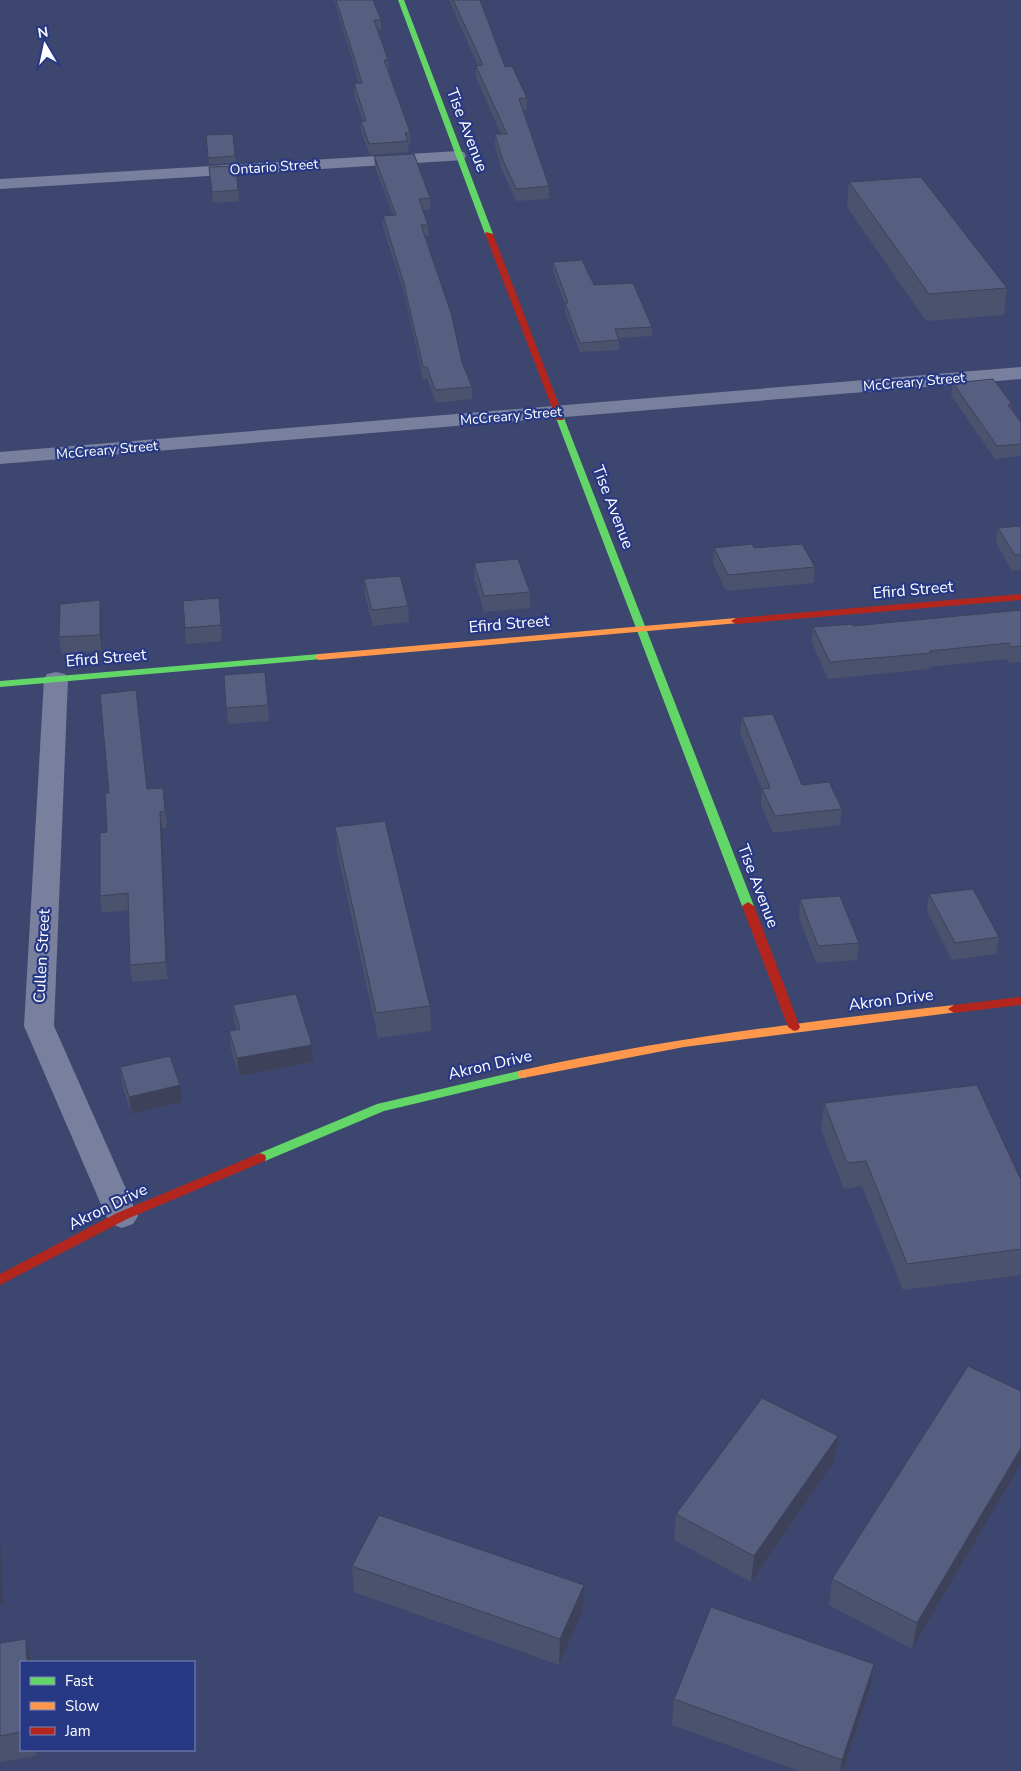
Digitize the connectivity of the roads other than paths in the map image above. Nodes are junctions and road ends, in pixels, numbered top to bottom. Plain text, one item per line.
1 (401, 0) edge
2 (458, 156) junction
3 (0, 184) edge
4 (1021, 373) edge
5 (559, 412) junction
6 (0, 458) edge
7 (1021, 597) edge
8 (643, 629) junction
9 (56, 679) junction
10 (0, 684) edge
11 (1021, 1001) edge
12 (794, 1027) junction
13 (122, 1216) junction
14 (0, 1280) edge

1 - 2 street, Tise Avenue
2 - 3 street, Ontario Street
2 - 5 street, Tise Avenue
4 - 5 street, McCreary Street
5 - 6 street, McCreary Street
5 - 8 street, Tise Avenue
7 - 8 street, Efird Street
8 - 9 street, Efird Street
8 - 12 street, Tise Avenue
9 - 10 street, Efird Street
9 - 13 street, Cullen Street
11 - 12 street, Akron Drive
12 - 13 street, Akron Drive
13 - 14 street, Akron Drive

